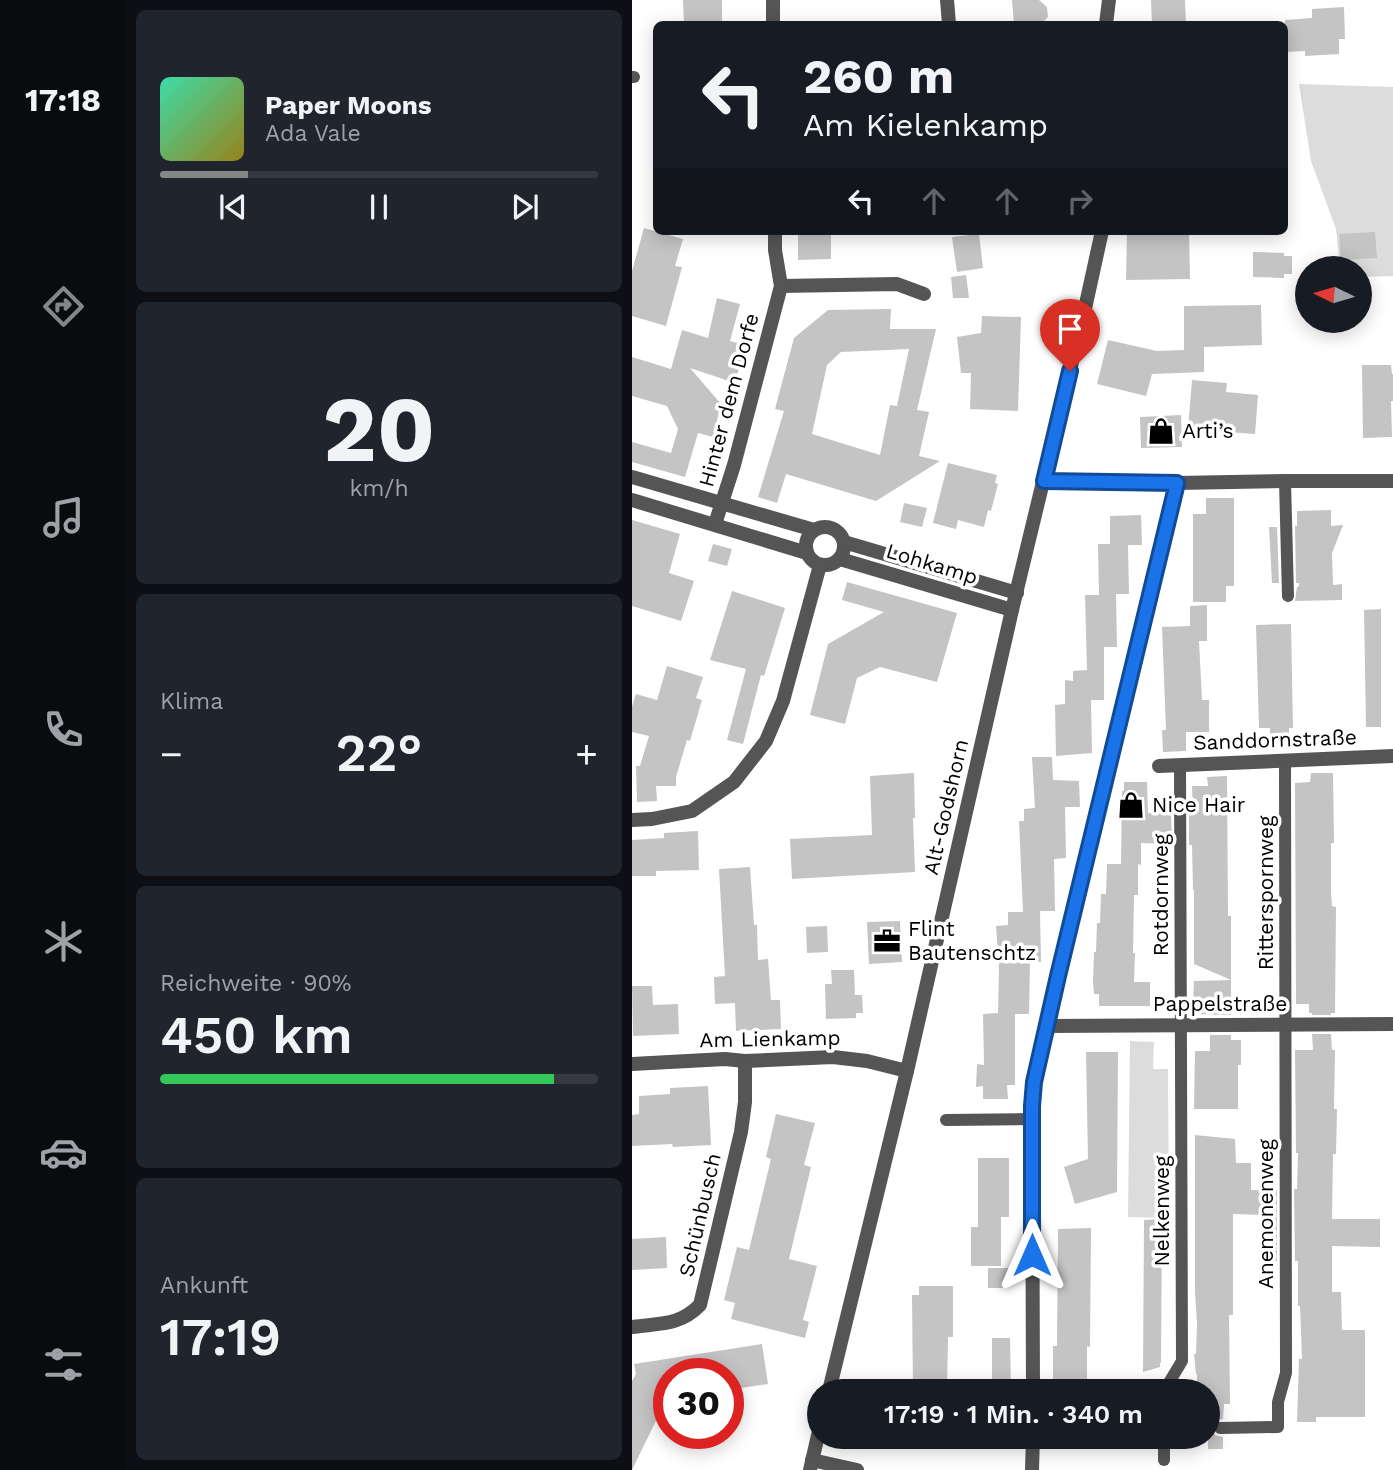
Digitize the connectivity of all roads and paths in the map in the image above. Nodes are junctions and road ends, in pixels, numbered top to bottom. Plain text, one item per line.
1 (773, 0) edge
2 (947, 0) edge
3 (1109, 0) edge
4 (773, 21) edge
5 (949, 21) edge
6 (1106, 21) edge
7 (774, 235) edge
8 (1101, 235) edge
9 (781, 286) junction
10 (924, 294) dead end
11 (632, 477) edge
12 (1044, 481) junction
13 (1285, 481) junction
14 (1393, 481) edge
15 (1177, 483) junction
16 (632, 500) edge
17 (722, 504) junction
18 (715, 524) junction
19 (813, 530) junction
20 (844, 542) junction
21 (807, 553) junction
22 (840, 559) junction
23 (820, 565) junction
24 (1016, 593) junction
25 (1288, 596) dead end
26 (1012, 610) junction
27 (1393, 756) edge
28 (1285, 761) junction
29 (1180, 765) junction
30 (1159, 766) dead end
31 (632, 820) edge
32 (1393, 1024) edge
33 (1180, 1025) junction
34 (1285, 1025) junction
35 (1046, 1026) junction
36 (745, 1061) junction
37 (632, 1064) edge
38 (907, 1071) junction
39 (1032, 1119) junction
40 (946, 1120) dead end
41 (632, 1327) edge
42 (832, 1379) edge
43 (1033, 1379) edge
44 (1171, 1379) edge
45 (1220, 1428) dead end
46 (1033, 1449) edge
47 (1164, 1449) edge
48 (1164, 1460) dead end
49 (811, 1465) edge
50 (857, 1470) edge
51 (1032, 1470) edge

1 - 4 street
2 - 5 street
3 - 6 street
7 - 9 street, Hinter dem Dorfe
8 - 12 street, Alt-Godshorn
9 - 10 street
9 - 17 street, Hinter dem Dorfe
11 - 17 street, Lohkamp
12 - 15 street
12 - 24 street, Alt-Godshorn
13 - 14 street
13 - 15 street
13 - 25 lane
15 - 35 street
16 - 18 street
17 - 18 street, Hinter dem Dorfe
17 - 19 street, Lohkamp
18 - 21 street
19 - 20 street, Lohkamp
19 - 21 street
20 - 22 street
20 - 24 street, Lohkamp
21 - 23 street
22 - 23 street
22 - 26 street, Lohkamp
23 - 31 street
24 - 26 street, Alt-Godshorn
26 - 38 street, Alt-Godshorn
27 - 28 street, Sanddornstraße
28 - 29 street, Sanddornstraße
28 - 34 lane, Ritterspornweg
29 - 30 street, Sanddornstraße
29 - 33 lane, Rotdornweg
32 - 34 street, Pappelstraße
33 - 34 street, Pappelstraße
33 - 35 street, Pappelstraße
33 - 44 lane, Nelkenweg
34 - 45 lane, Anemonenweg
35 - 39 street
36 - 37 street, Am Lienkamp
36 - 38 street, Am Lienkamp
36 - 41 street, Schünbusch
38 - 42 street, Alt-Godshorn
39 - 40 lane
39 - 43 street
46 - 51 street
47 - 48 lane
49 - 50 street

